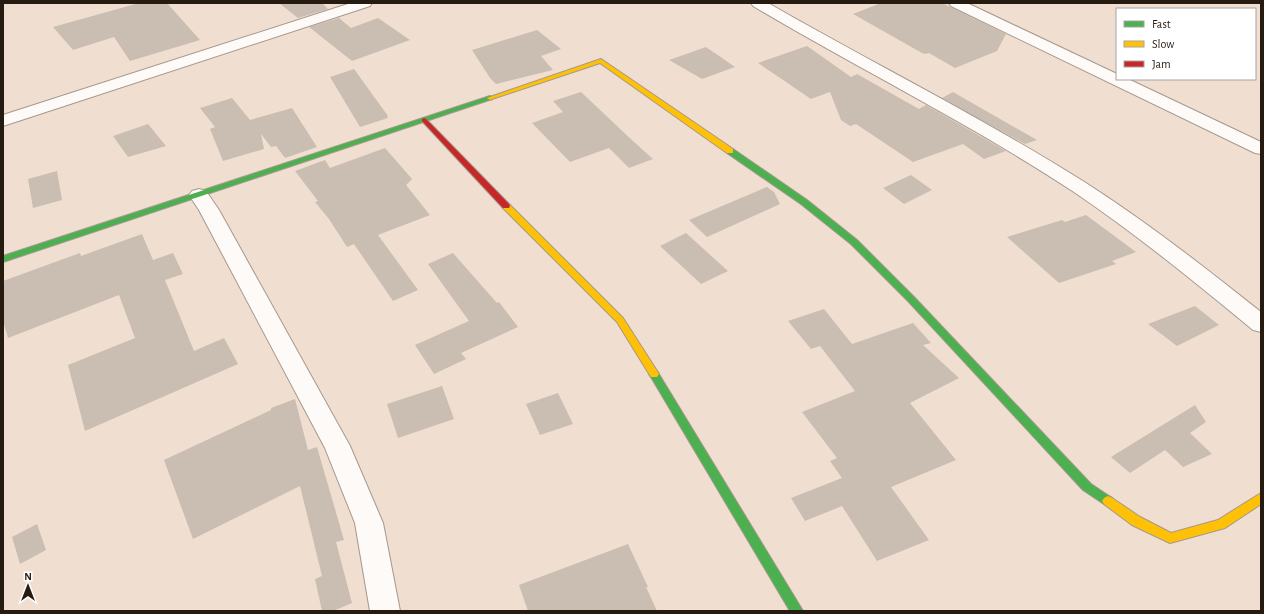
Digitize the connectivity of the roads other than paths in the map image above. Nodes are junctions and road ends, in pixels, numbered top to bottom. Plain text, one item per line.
1 (365, 3) edge
2 (758, 3) edge
3 (956, 3) edge
4 (1116, 80) edge
5 (1117, 80) edge
6 (424, 120) junction
7 (3, 121) edge
8 (1261, 149) edge
9 (199, 195) junction
10 (3, 259) edge
11 (1261, 324) edge
12 (1261, 498) edge
13 (385, 611) edge
14 (797, 611) edge

1 - 7 street
2 - 11 street
3 - 4 street
5 - 8 street
6 - 9 street
6 - 12 street
6 - 14 street
9 - 10 street
9 - 13 street

